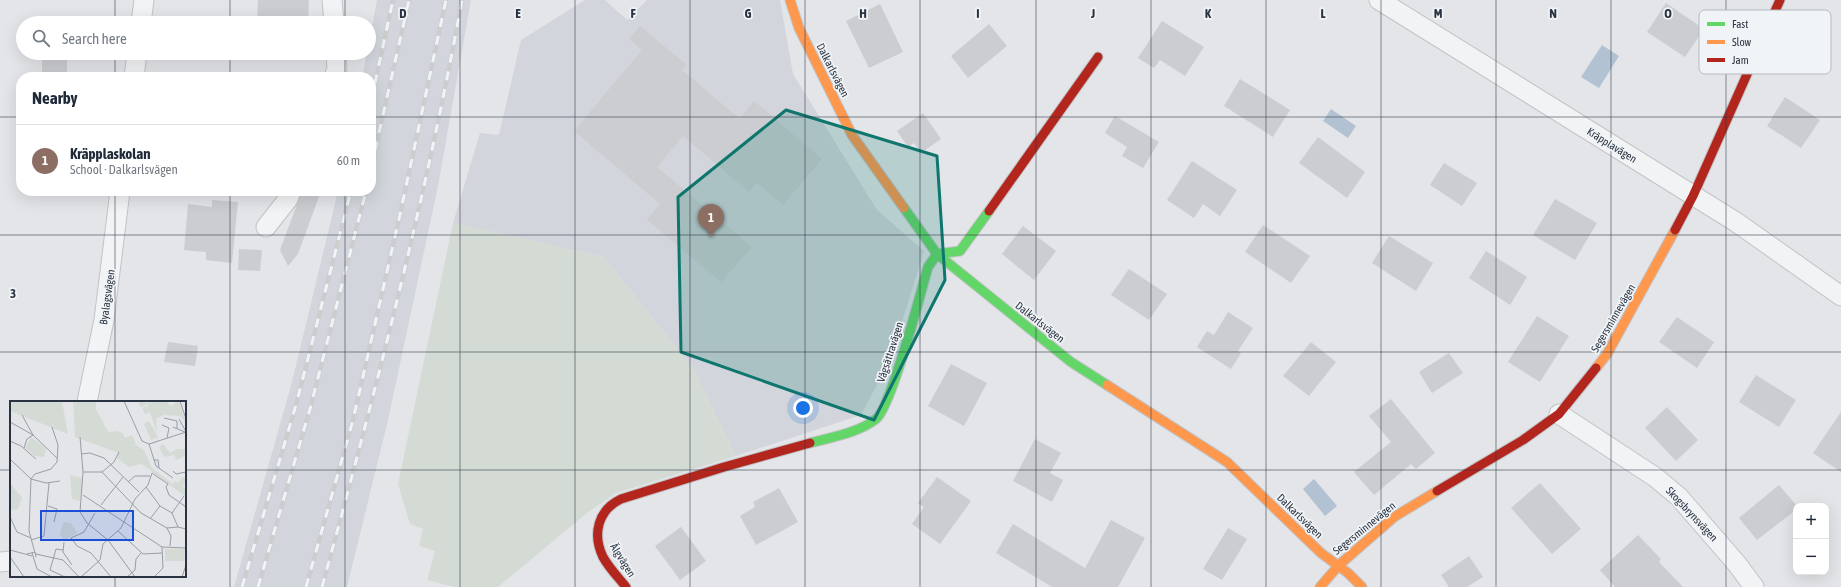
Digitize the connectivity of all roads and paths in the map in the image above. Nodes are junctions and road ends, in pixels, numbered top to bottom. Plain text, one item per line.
1 (144, 0) edge
2 (332, 0) edge
3 (790, 0) edge
4 (1379, 0) edge
5 (1780, 0) edge
6 (1776, 10) edge
7 (142, 16) edge
8 (333, 16) edge
9 (1098, 57) dead end
10 (136, 60) edge
11 (336, 60) edge
12 (135, 72) edge
13 (336, 72) edge
14 (1747, 74) edge
15 (119, 196) edge
16 (289, 196) edge
17 (1693, 196) junction
18 (266, 227) dead end
19 (937, 254) junction
20 (1841, 296) edge
21 (87, 401) edge
22 (1559, 414) junction
23 (600, 522) joint
24 (10, 561) edge
25 (0, 562) edge
26 (1339, 565) junction
27 (626, 587) edge
28 (1320, 587) edge
29 (1362, 587) edge
30 (1754, 587) edge

1 - 7 street
2 - 8 street
3 - 19 street, Dalkarlsvägen
4 - 17 street, Kräpplavägen
5 - 6 street, Segersminnevägen
9 - 19 street
10 - 12 street
11 - 13 street
14 - 17 street, Segersminnevägen
15 - 21 street, Byalagsvägen
16 - 18 street
17 - 20 street, Kräpplavägen
17 - 22 street, Segersminnevägen
19 - 23 street, Vågsättravägen
19 - 26 street, Dalkarlsvägen
22 - 26 street, Segersminnevägen
22 - 30 street, Skogsbrynsvägen
23 - 27 street, Älgvägen
24 - 25 street
26 - 28 street, Segersminnevägen
26 - 29 street, Dalkarlsvägen

